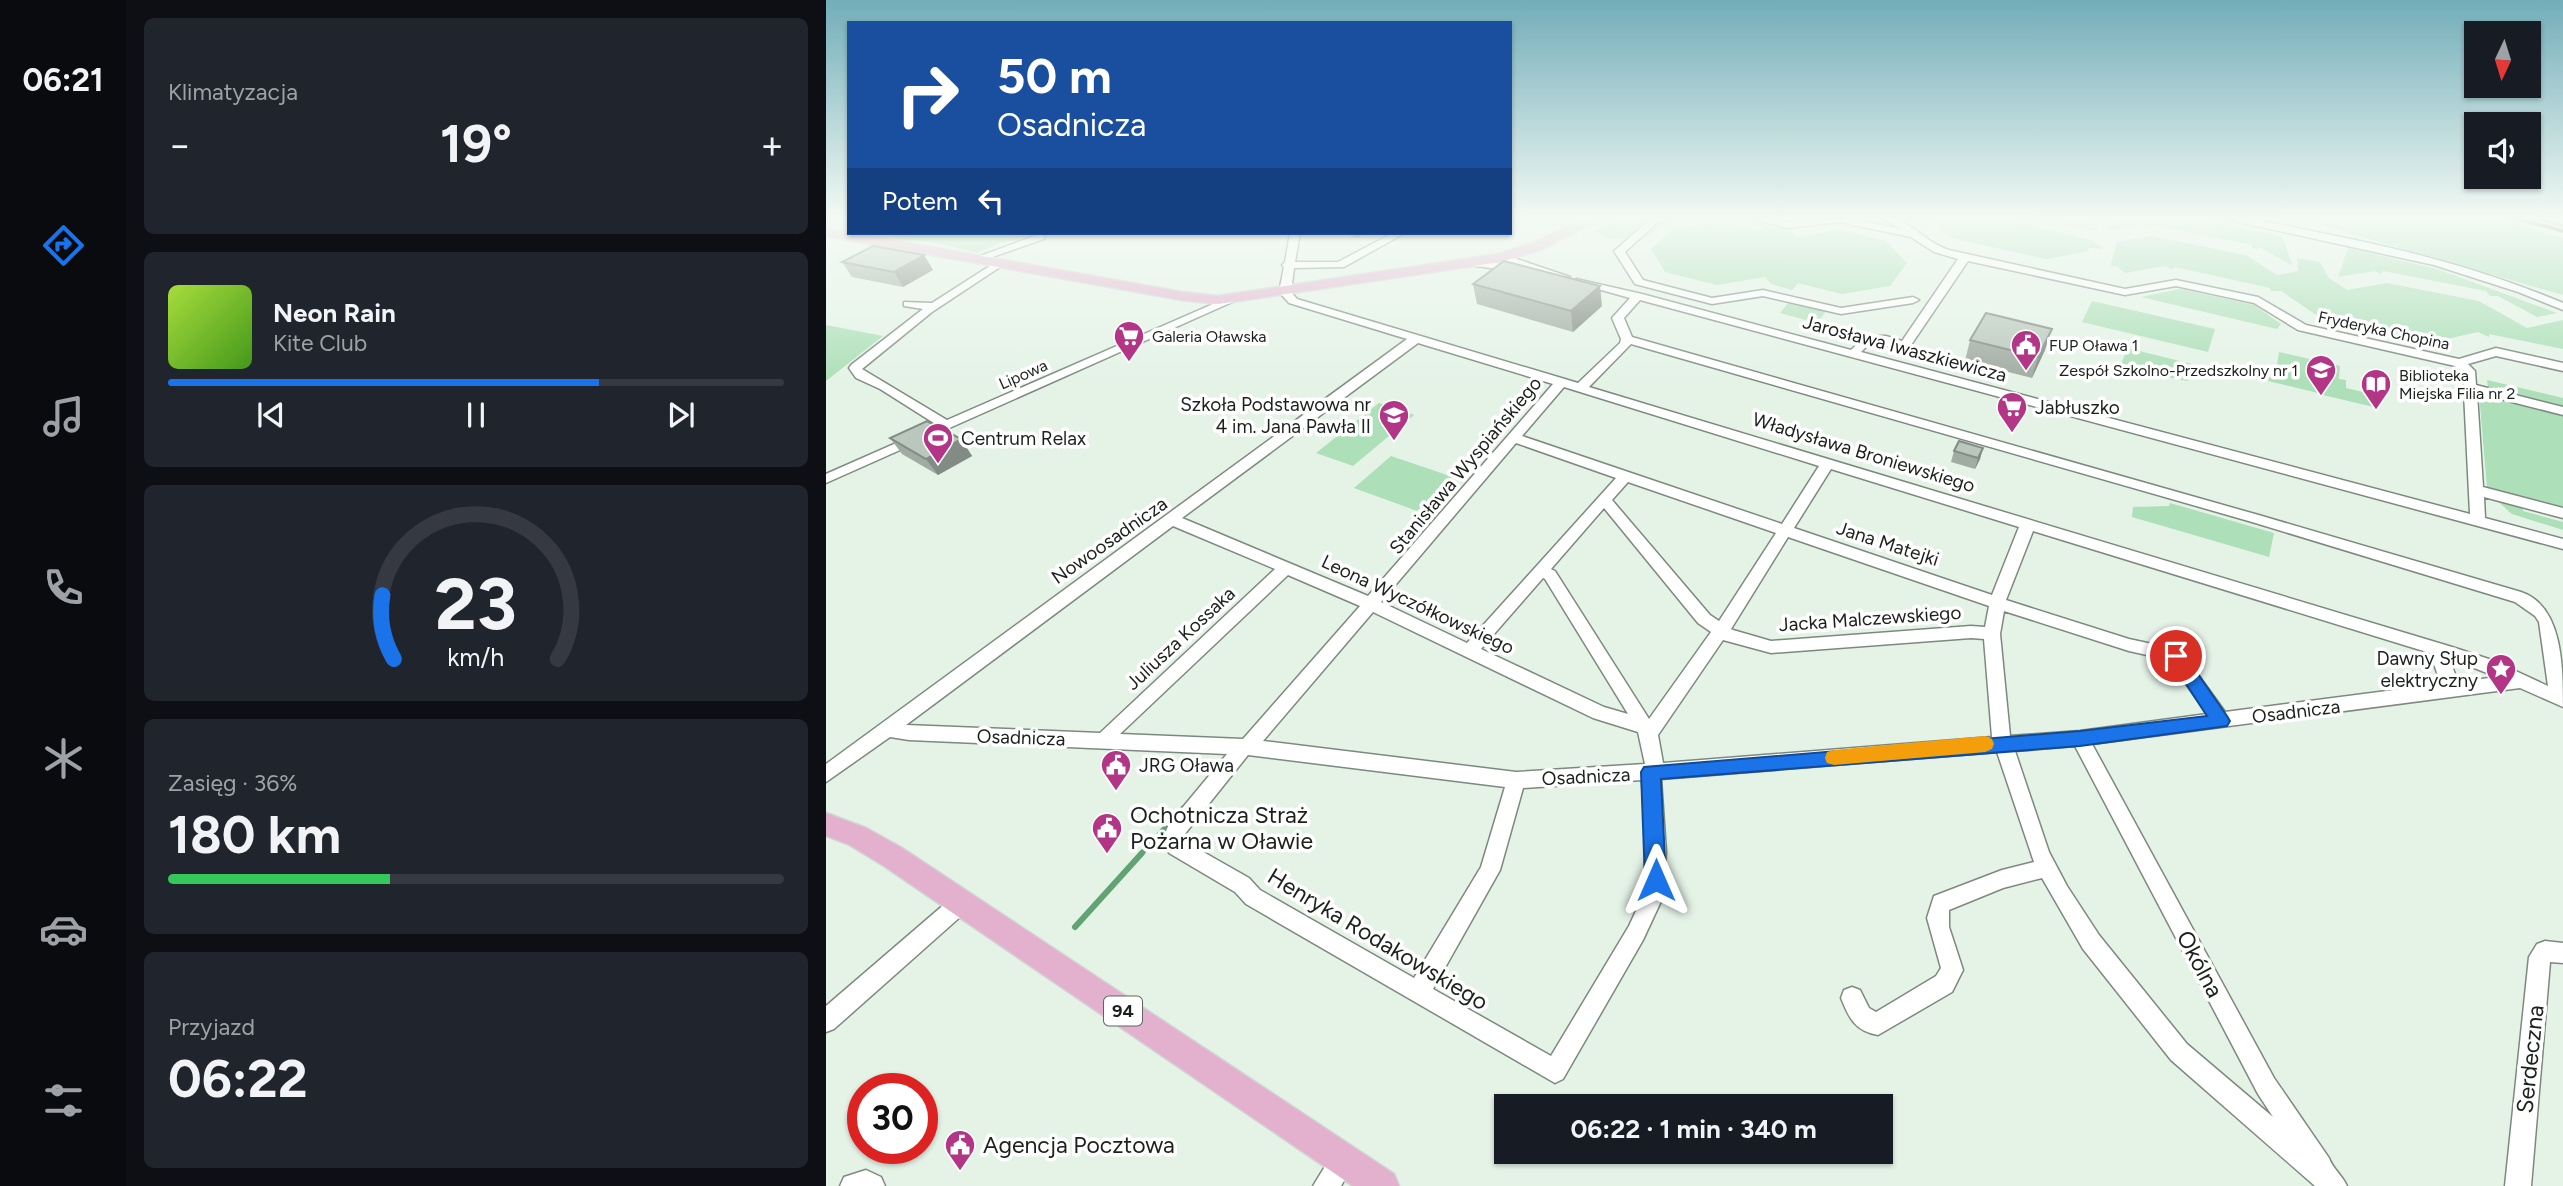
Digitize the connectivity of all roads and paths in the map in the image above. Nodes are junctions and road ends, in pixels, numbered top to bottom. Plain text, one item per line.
1 (985, 272) edge
2 (1051, 272) edge
3 (1287, 272) edge
4 (1406, 272) edge
5 (1547, 272) edge
6 (1555, 272) edge
7 (1633, 272) edge
8 (1955, 272) edge
9 (2035, 272) edge
10 (2470, 272) edge
11 (1565, 277) junction
12 (1286, 289) junction
13 (1638, 296) junction
14 (1233, 299) junction
15 (1913, 300) dead end
16 (908, 304) dead end
17 (2563, 307) edge
18 (930, 308) junction
19 (1415, 339) junction
20 (1627, 339) junction
21 (1853, 354) junction
22 (2459, 363) junction
23 (2563, 367) edge
24 (1561, 383) junction
25 (2470, 387) junction
26 (1580, 388) junction
27 (2563, 411) edge
28 (947, 426) junction
29 (1514, 438) junction
30 (1828, 463) junction
31 (1624, 477) junction
32 (826, 479) edge
33 (2476, 490) junction
34 (1603, 500) junction
35 (2563, 513) edge
36 (1173, 520) junction
37 (2478, 521) junction
38 (2028, 524) junction
39 (1784, 530) junction
40 (2563, 544) edge
41 (1286, 568) junction
42 (1542, 571) junction
43 (1997, 603) junction
44 (1371, 604) junction
45 (1720, 632) junction
46 (1992, 634) junction
47 (2437, 649) junction
48 (1471, 650) junction
49 (2520, 681) junction
50 (2452, 690) junction
51 (1627, 699) junction
52 (2561, 699) edge
53 (1610, 717) junction
54 (2221, 721) junction
55 (885, 729) junction
56 (1647, 730) junction
57 (2080, 738) junction
58 (1104, 741) junction
59 (2003, 742) junction
60 (1245, 747) junction
61 (1653, 772) junction
62 (826, 774) edge
63 (1516, 780) junction
64 (826, 824) edge
65 (2046, 867) junction
66 (961, 903) junction
67 (2563, 953) edge
68 (1418, 993) junction
69 (1852, 998) dead end
70 (826, 1021) edge
71 (1335, 1173) edge
72 (2332, 1185) edge
73 (853, 1186) edge
74 (872, 1186) edge
75 (1382, 1186) edge
76 (2518, 1186) edge

1 - 18 street
2 - 14 main road
3 - 12 street
4 - 12 main road
5 - 11 street, Jarosława Iwaszkiewicza
6 - 11 street, Jarosława Iwaszkiewicza
7 - 15 street
8 - 21 street
9 - 22 street, Fryderyka Chopina
10 - 17 street
11 - 13 street, Jarosława Iwaszkiewicza
12 - 14 main road
12 - 19 street, Władysława Broniewskiego
13 - 20 street
13 - 21 street, Jarosława Iwaszkiewicza
14 - 28 street, Lipowa
16 - 18 street
18 - 28 street
19 - 24 street, Władysława Broniewskiego
19 - 36 street, Nowoosadnicza
20 - 26 street
20 - 52 street
21 - 37 street, Jarosława Iwaszkiewicza
22 - 23 street, Fryderyka Chopina
22 - 25 street
24 - 26 street, Władysława Broniewskiego
24 - 29 street, Stanisława Wyspiańskiego
25 - 27 street
25 - 33 street
26 - 30 street, Władysława Broniewskiego
28 - 32 street, Lipowa
29 - 31 street, Jana Matejki
29 - 44 street, Stanisława Wyspiańskiego
30 - 38 street, Władysława Broniewskiego
30 - 39 street
31 - 34 street
31 - 39 street, Jana Matejki
33 - 35 street
33 - 37 street
34 - 42 street
34 - 45 street, Jacka Malczewskiego
36 - 41 street, Leona Wyczółkowskiego
36 - 55 street, Nowoosadnicza
37 - 40 street, Jarosława Iwaszkiewicza
38 - 43 street, Okólna
38 - 47 street, Władysława Broniewskiego
39 - 43 street, Jana Matejki
39 - 45 street
41 - 44 street, Leona Wyczółkowskiego
41 - 58 street, Juliusza Kossaka
42 - 48 street
42 - 51 street
43 - 46 street, Okólna
43 - 54 street, Jana Matejki
44 - 48 street, Leona Wyczółkowskiego
44 - 60 street, Stanisława Wyspiańskiego
45 - 46 street, Jacka Malczewskiego
45 - 56 street
46 - 59 street, Okólna
47 - 49 street, Władysława Broniewskiego
47 - 50 street
48 - 53 street, Leona Wyczółkowskiego
49 - 50 street, Osadnicza
49 - 52 street, Władysława Broniewskiego
50 - 54 street, Osadnicza
51 - 53 street
51 - 56 street
53 - 56 street, Leona Wyczółkowskiego
54 - 57 street, Osadnicza
55 - 58 street, Osadnicza
55 - 62 street, Nowoosadnicza
56 - 61 street
57 - 59 street, Osadnicza
57 - 72 street, Okólna
58 - 60 street, Osadnicza
59 - 61 street, Osadnicza
59 - 65 street, Okólna
60 - 63 street, Osadnicza
60 - 68 street, Henryka Rodakowskiego
61 - 63 street, Osadnicza
61 - 68 street, Henryka Rodakowskiego
63 - 68 street
64 - 66 main road, 94
65 - 69 street
65 - 72 street, Okólna
66 - 70 street
66 - 71 main road, 94
67 - 76 street, Serdeczna
71 - 75 main road, 94
73 - 74 street

